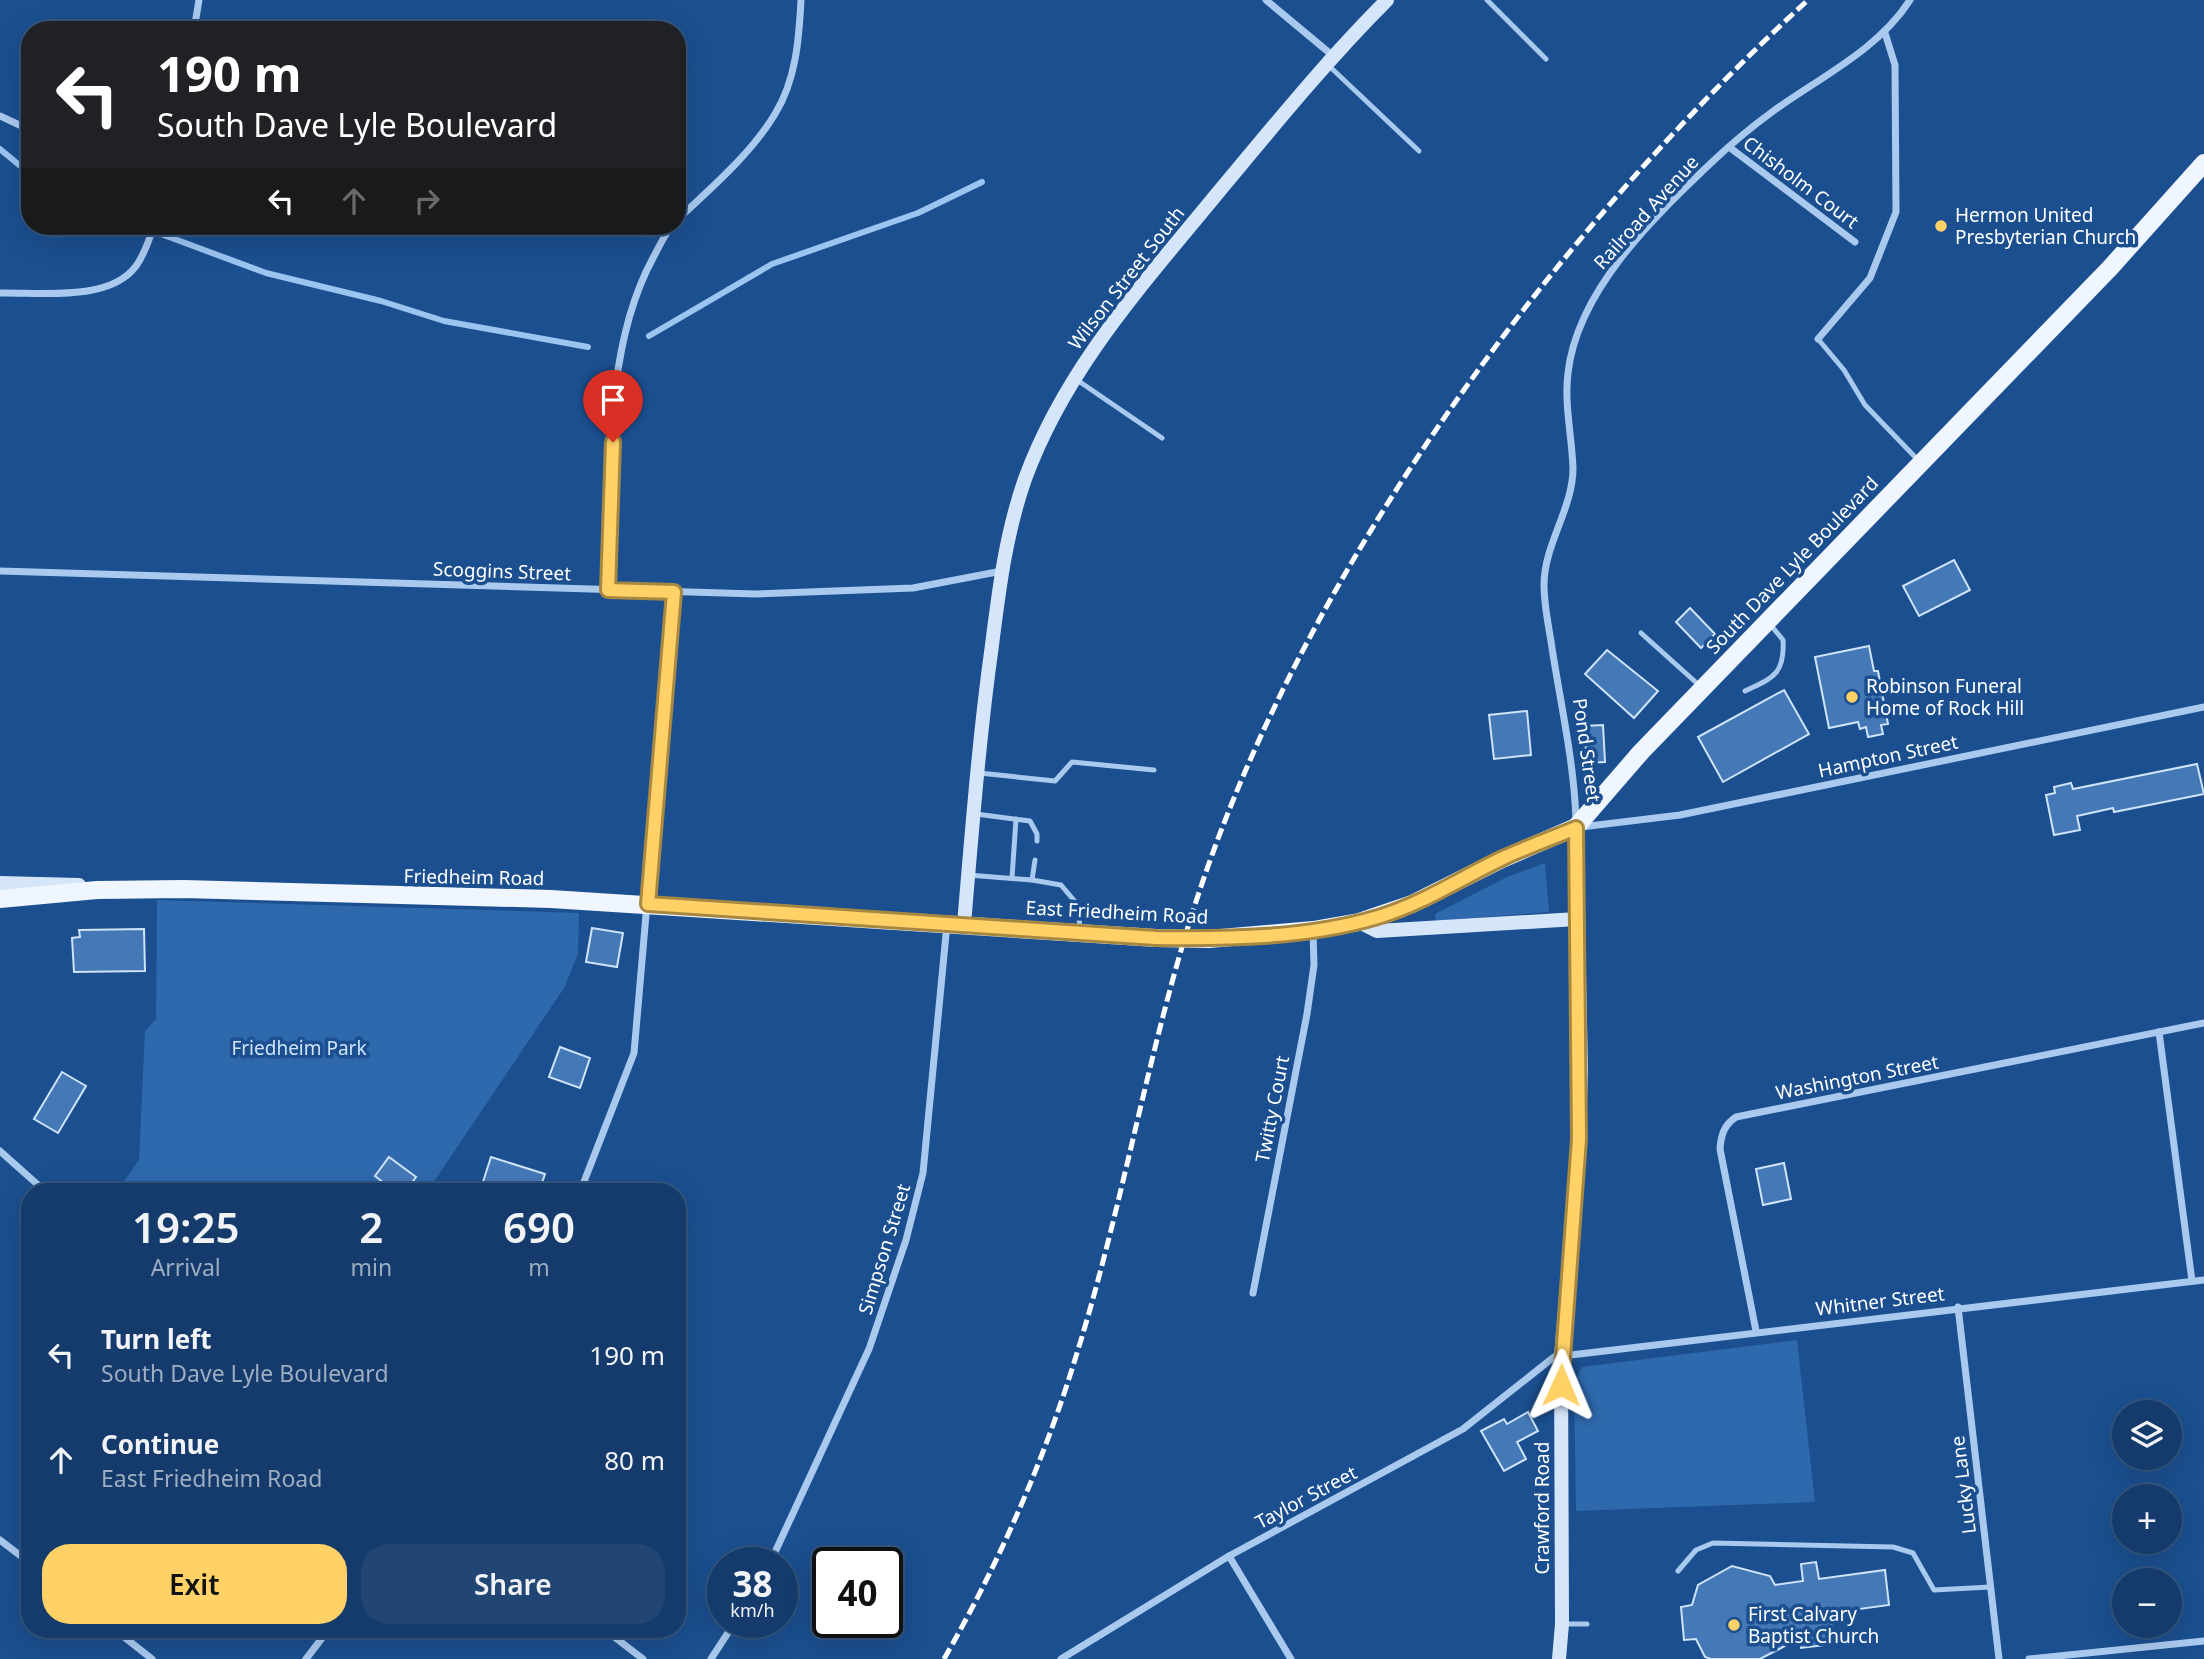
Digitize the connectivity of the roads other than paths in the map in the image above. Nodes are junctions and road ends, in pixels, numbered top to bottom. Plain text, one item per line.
1 (199, 0) edge
2 (802, 0) edge
3 (1266, 0) edge
4 (1387, 0) edge
5 (1487, 0) edge
6 (1910, 0) edge
7 (196, 21) edge
8 (1885, 33) junction
9 (1329, 59) junction
10 (1546, 59) dead end
11 (0, 116) edge
12 (21, 126) edge
13 (1729, 147) junction
14 (1419, 151) dead end
15 (2204, 163) edge
16 (686, 211) edge
17 (150, 235) edge
18 (665, 235) edge
19 (1855, 242) dead end
20 (0, 293) edge
21 (1818, 339) joint
22 (1075, 378) junction
23 (1162, 438) dead end
24 (1920, 463) junction
25 (1556, 530) joint
26 (0, 571) edge
27 (1002, 572) junction
28 (608, 590) junction
29 (674, 592) junction
30 (1767, 621) junction
31 (1641, 633) dead end
32 (1702, 688) junction
33 (1745, 691) dead end
34 (2204, 707) edge
35 (1154, 770) dead end
36 (976, 773) junction
37 (973, 814) junction
38 (1016, 819) junction
39 (1576, 828) junction
40 (1037, 841) dead end
41 (1035, 860) dead end
42 (968, 875) junction
43 (1012, 878) junction
44 (1032, 880) junction
45 (0, 883) edge
46 (97, 890) junction
47 (0, 899) edge
48 (648, 904) junction
49 (1577, 919) junction
50 (1359, 922) junction
51 (955, 924) junction
52 (1313, 930) junction
53 (1080, 933) junction
54 (2204, 1023) edge
55 (2159, 1032) junction
56 (0, 1151) edge
57 (36, 1183) edge
58 (583, 1183) edge
59 (2204, 1280) edge
60 (2192, 1281) junction
61 (1253, 1293) dead end
62 (1958, 1307) junction
63 (1756, 1331) junction
64 (1561, 1356) junction
65 (0, 1540) edge
66 (777, 1547) edge
67 (21, 1556) edge
68 (1229, 1556) junction
69 (1678, 1571) dead end
70 (1990, 1587) junction
71 (1562, 1624) junction
72 (1587, 1624) dead end
73 (125, 1638) edge
74 (322, 1638) edge
75 (616, 1638) edge
76 (725, 1638) edge
77 (2204, 1641) edge
78 (152, 1659) edge
79 (306, 1659) edge
80 (643, 1659) edge
81 (711, 1659) edge
82 (1061, 1659) edge
83 (1291, 1659) edge
84 (1559, 1659) edge
85 (1999, 1659) edge
86 (2029, 1659) edge

1 - 7 street
2 - 16 street
3 - 9 street
4 - 9 street, Wilson Street South
5 - 10 lane
6 - 8 street, Railroad Avenue
8 - 13 street, Railroad Avenue
8 - 21 street
9 - 14 lane
9 - 22 street, Wilson Street South
11 - 12 street
13 - 19 street, Chisholm Court
13 - 25 street, Railroad Avenue
15 - 24 main road, South Dave Lyle Boulevard
17 - 20 street
18 - 28 street
21 - 24 lane
22 - 23 lane
22 - 27 street, Wilson Street South
24 - 30 main road, South Dave Lyle Boulevard
25 - 39 street, Pond Street
26 - 28 street, Scoggins Street
27 - 29 street, Scoggins Street
27 - 36 street, Wilson Street South
28 - 29 street, Scoggins Street
29 - 48 street
30 - 32 main road, South Dave Lyle Boulevard
30 - 33 lane
31 - 32 lane
32 - 39 main road, South Dave Lyle Boulevard
34 - 39 street, Hampton Street
35 - 36 lane
36 - 37 street, Wilson Street South
37 - 38 lane
37 - 42 street, Wilson Street South
38 - 40 lane
38 - 43 lane
39 - 49 street, Pond Street
39 - 50 main road, South Dave Lyle Boulevard
41 - 44 lane
42 - 43 lane
42 - 51 street, Wilson Street South
43 - 44 lane
44 - 53 lane
45 - 46 street, Friedheim Road
46 - 47 main road
46 - 48 main road, Friedheim Road
48 - 51 main road, Friedheim Road
48 - 58 street
49 - 50 street, East Friedheim Road
49 - 64 street, Pond Street
50 - 52 main road, East Friedheim Road
51 - 53 main road, East Friedheim Road
51 - 66 street, Simpson Street
52 - 53 main road, East Friedheim Road
52 - 61 street, Twitty Court
54 - 55 street, Washington Street
55 - 60 street
55 - 63 street, Washington Street
56 - 57 street
59 - 60 street, Whitner Street
60 - 62 street, Whitner Street
62 - 63 street, Whitner Street
62 - 70 street, Lucky Lane
63 - 64 street, Whitner Street
64 - 68 street, Taylor Street
64 - 71 street, Crawford Road
65 - 67 street
68 - 82 street, Taylor Street
68 - 83 street
69 - 70 lane
70 - 85 street, Lucky Lane
71 - 72 lane
71 - 84 street, Crawford Road
73 - 78 street
74 - 79 street
75 - 80 street
76 - 81 street
77 - 86 street

